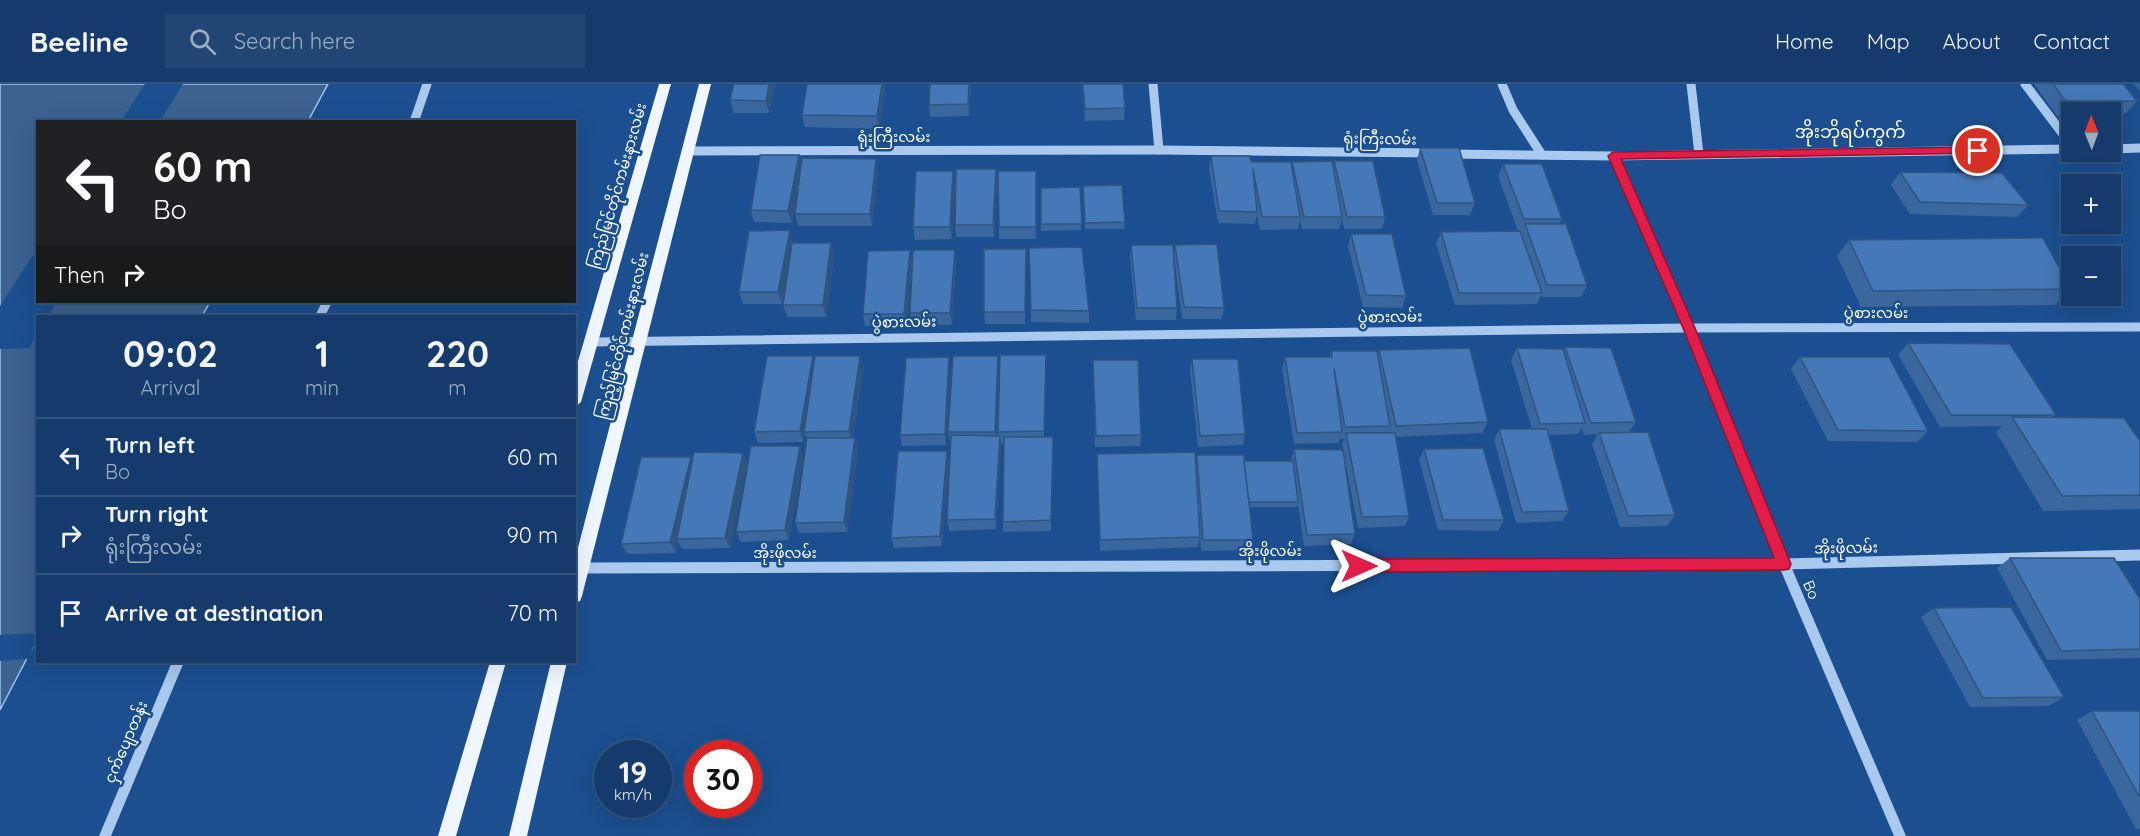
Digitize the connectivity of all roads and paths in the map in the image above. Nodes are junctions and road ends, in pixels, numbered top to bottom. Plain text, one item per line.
1 (427, 84) edge
2 (665, 84) edge
3 (705, 84) edge
4 (1153, 84) edge
5 (1502, 84) edge
6 (1691, 84) edge
7 (2025, 84) edge
8 (415, 120) edge
9 (2061, 133) edge
10 (2061, 148) edge
11 (2140, 148) edge
12 (2121, 149) edge
13 (1159, 150) junction
14 (688, 151) junction
15 (1699, 154) junction
16 (1542, 155) junction
17 (1613, 156) junction
18 (2140, 327) edge
19 (1689, 328) junction
20 (641, 340) junction
21 (592, 342) junction
22 (576, 395) edge
23 (2140, 555) edge
24 (1784, 564) junction
25 (581, 568) junction
26 (576, 588) edge
27 (178, 663) edge
28 (498, 663) edge
29 (559, 663) edge
30 (105, 836) edge
31 (447, 836) edge
32 (518, 836) edge
33 (1900, 836) edge

1 - 8 street
2 - 21 main road, ကြည်မြင်တိုင်ကမ်းနားလမ်း
3 - 14 main road, ကြည့်မြင်တိုင်ကမ်းနားလမ်း
4 - 13 street
5 - 16 street
6 - 15 street
7 - 9 street
10 - 15 street, ရုံးကြီးလမ်း
11 - 12 street
13 - 14 street, ရုံးကြီးလမ်း
13 - 16 street, ရုံးကြီးလမ်း
14 - 20 main road, ကြည့်မြင်တိုင်ကမ်းနားလမ်း
15 - 17 street, ရုံးကြီးလမ်း
16 - 17 street, ရုံးကြီးလမ်း
17 - 19 street, Bo
18 - 19 street, ပွဲစားလမ်း
19 - 20 street, ပွဲစားလမ်း
19 - 24 street, Bo
20 - 21 street, ပွဲစားလမ်း
20 - 25 main road, ကြည့်မြင်တိုင်ကမ်းနားလမ်း
21 - 22 main road, ကြည်မြင်တိုင်ကမ်းနားလမ်း
23 - 24 street, အိုးဖိုလမ်း
24 - 25 street, အိုးဖိုလမ်း
24 - 33 street, Bo
25 - 26 main road, ကြည့်မြင်တိုင်ကမ်းနားလမ်း
27 - 30 street, ငှက်ပျောတန်း
28 - 31 main road
29 - 32 main road

